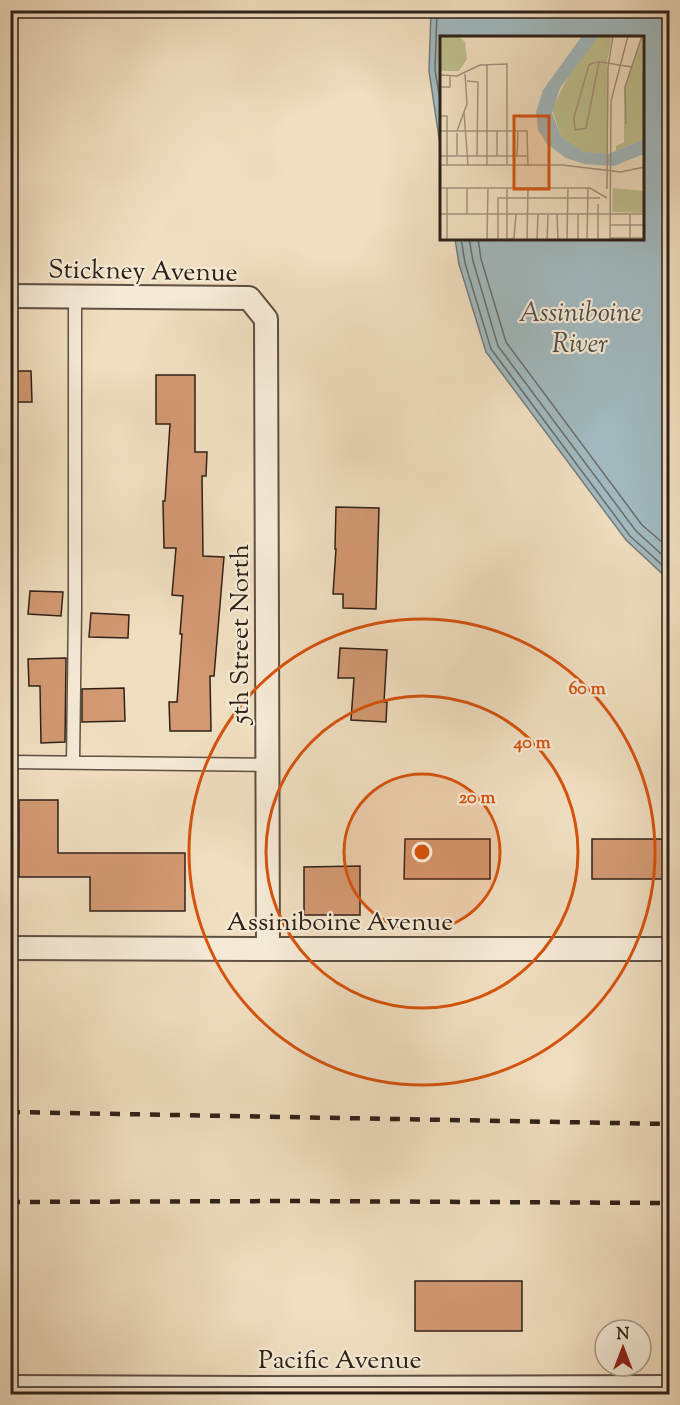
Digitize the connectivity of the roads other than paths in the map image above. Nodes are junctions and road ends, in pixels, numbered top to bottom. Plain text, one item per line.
1 (10, 296) edge
2 (75, 297) junction
3 (266, 319) joint
4 (10, 762) edge
5 (73, 763) junction
6 (268, 765) junction
7 (10, 948) edge
8 (669, 949) edge
9 (268, 950) junction
10 (10, 1387) edge
11 (669, 1387) edge
12 (267, 1391) edge

1 - 2 street, Stickney Avenue
2 - 3 street, Stickney Avenue
2 - 5 lane
3 - 6 street, 5th Street North
4 - 5 lane
5 - 6 lane
6 - 9 street, 5th Street North
7 - 9 street, Assiniboine Avenue
8 - 9 street, Assiniboine Avenue
10 - 12 street, Pacific Avenue
11 - 12 street, Pacific Avenue

